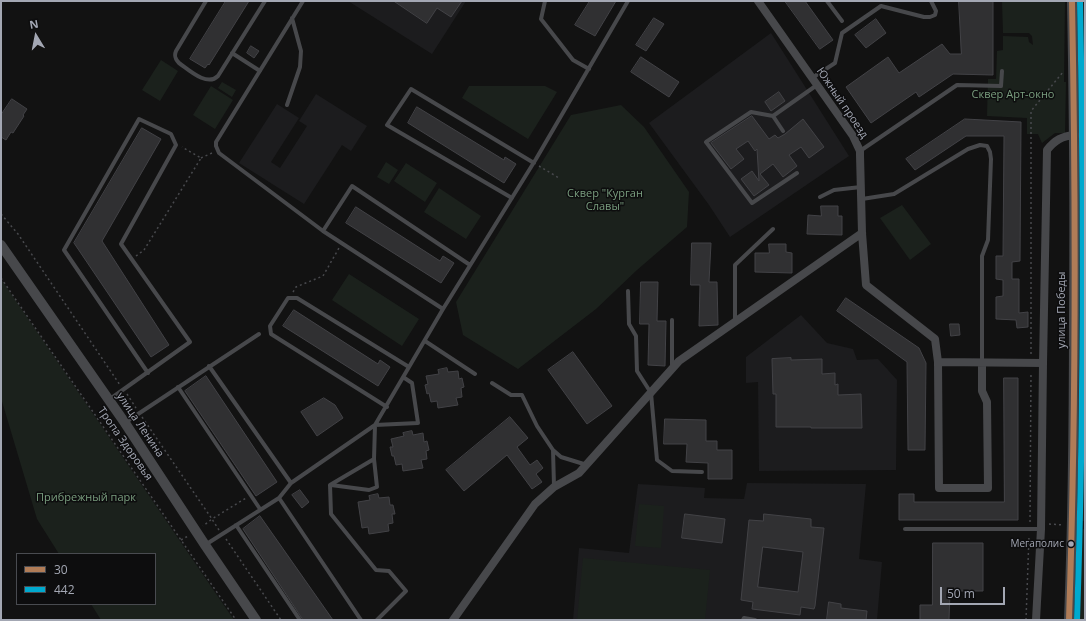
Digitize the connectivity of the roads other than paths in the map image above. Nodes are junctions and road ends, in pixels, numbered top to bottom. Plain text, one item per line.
1 (206, 1) edge
2 (264, 1) edge
3 (302, 1) edge
4 (545, 1) edge
5 (628, 1) edge
6 (758, 1) edge
7 (827, 1) edge
8 (931, 1) edge
9 (1072, 1) edge
10 (292, 18) junction
11 (842, 21) dead end
12 (232, 53) junction
13 (589, 69) junction
14 (260, 70) junction
15 (1002, 71) dead end
16 (814, 82) junction
17 (287, 105) dead end
18 (773, 116) junction
19 (783, 131) dead end
20 (1080, 135) edge
21 (860, 151) junction
22 (534, 163) junction
23 (797, 173) dead end
24 (861, 188) junction
25 (820, 197) dead end
26 (512, 198) junction
27 (862, 199) junction
28 (773, 229) dead end
29 (322, 231) junction
30 (862, 233) junction
31 (1, 245) edge
32 (470, 265) junction
33 (628, 291) dead end
34 (443, 309) junction
35 (672, 320) dead end
36 (735, 322) junction
37 (258, 334) dead end
38 (425, 341) junction
39 (938, 362) junction
40 (982, 363) junction
41 (1043, 363) junction
42 (209, 366) junction
43 (409, 367) junction
44 (672, 369) junction
45 (148, 373) junction
46 (475, 374) dead end
47 (403, 377) junction
48 (492, 383) dead end
49 (178, 387) junction
50 (651, 393) junction
51 (109, 399) junction
52 (386, 407) junction
53 (125, 423) junction
54 (375, 425) junction
55 (553, 450) junction
56 (374, 459) junction
57 (587, 465) junction
58 (702, 472) dead end
59 (291, 483) junction
60 (330, 485) junction
61 (554, 487) junction
62 (279, 498) junction
63 (260, 509) junction
64 (236, 526) junction
65 (905, 529) dead end
66 (1041, 529) junction
67 (205, 546) junction
68 (256, 620) edge
69 (300, 620) edge
70 (361, 620) edge
71 (377, 620) edge
72 (453, 620) edge
73 (742, 620) edge
74 (755, 620) edge
75 (1036, 620) edge
76 (1069, 620) edge

1 - 12 lane
2 - 12 lane
3 - 10 lane
4 - 13 lane
5 - 13 lane
6 - 16 street, Южный проезд
7 - 11 lane
8 - 16 lane
9 - 20 street, улица Победы
10 - 14 lane
10 - 17 lane
12 - 14 lane
13 - 22 lane
14 - 29 lane
15 - 21 lane
16 - 18 lane
16 - 21 street, Южный проезд
18 - 19 lane
18 - 23 lane
20 - 41 street
20 - 76 street, улица Победы
21 - 24 street, Южный проезд
22 - 26 lane
22 - 26 lane
24 - 25 lane
24 - 27 street, Южный проезд
26 - 32 lane
27 - 30 street, Южный проезд
27 - 40 lane
28 - 36 lane
29 - 32 lane
29 - 34 lane
30 - 36 street
30 - 39 street, Южный проезд
31 - 51 street, улица Ленина
32 - 34 lane
33 - 50 lane
34 - 38 lane
35 - 44 lane
36 - 44 street
37 - 42 lane
38 - 43 lane
38 - 46 lane
39 - 40 street
39 - 40 street, Южный проезд
40 - 41 street
41 - 66 street
42 - 49 lane
42 - 59 lane
43 - 47 lane
43 - 52 lane
44 - 50 street
45 - 45 lane
45 - 51 lane
47 - 52 lane
47 - 54 lane
48 - 55 lane
49 - 53 lane
49 - 63 lane
50 - 57 street
50 - 58 lane
51 - 53 street, улица Ленина
52 - 54 lane
53 - 67 street, улица Ленина
54 - 56 lane
54 - 59 lane
55 - 57 lane
55 - 61 lane
56 - 60 lane
56 - 60 lane
57 - 61 street
59 - 62 lane
60 - 71 lane
61 - 72 street
62 - 63 lane
62 - 70 lane
63 - 64 lane
64 - 67 lane
64 - 69 lane
65 - 66 lane
66 - 75 street
67 - 68 street, улица Ленина
73 - 74 lane

